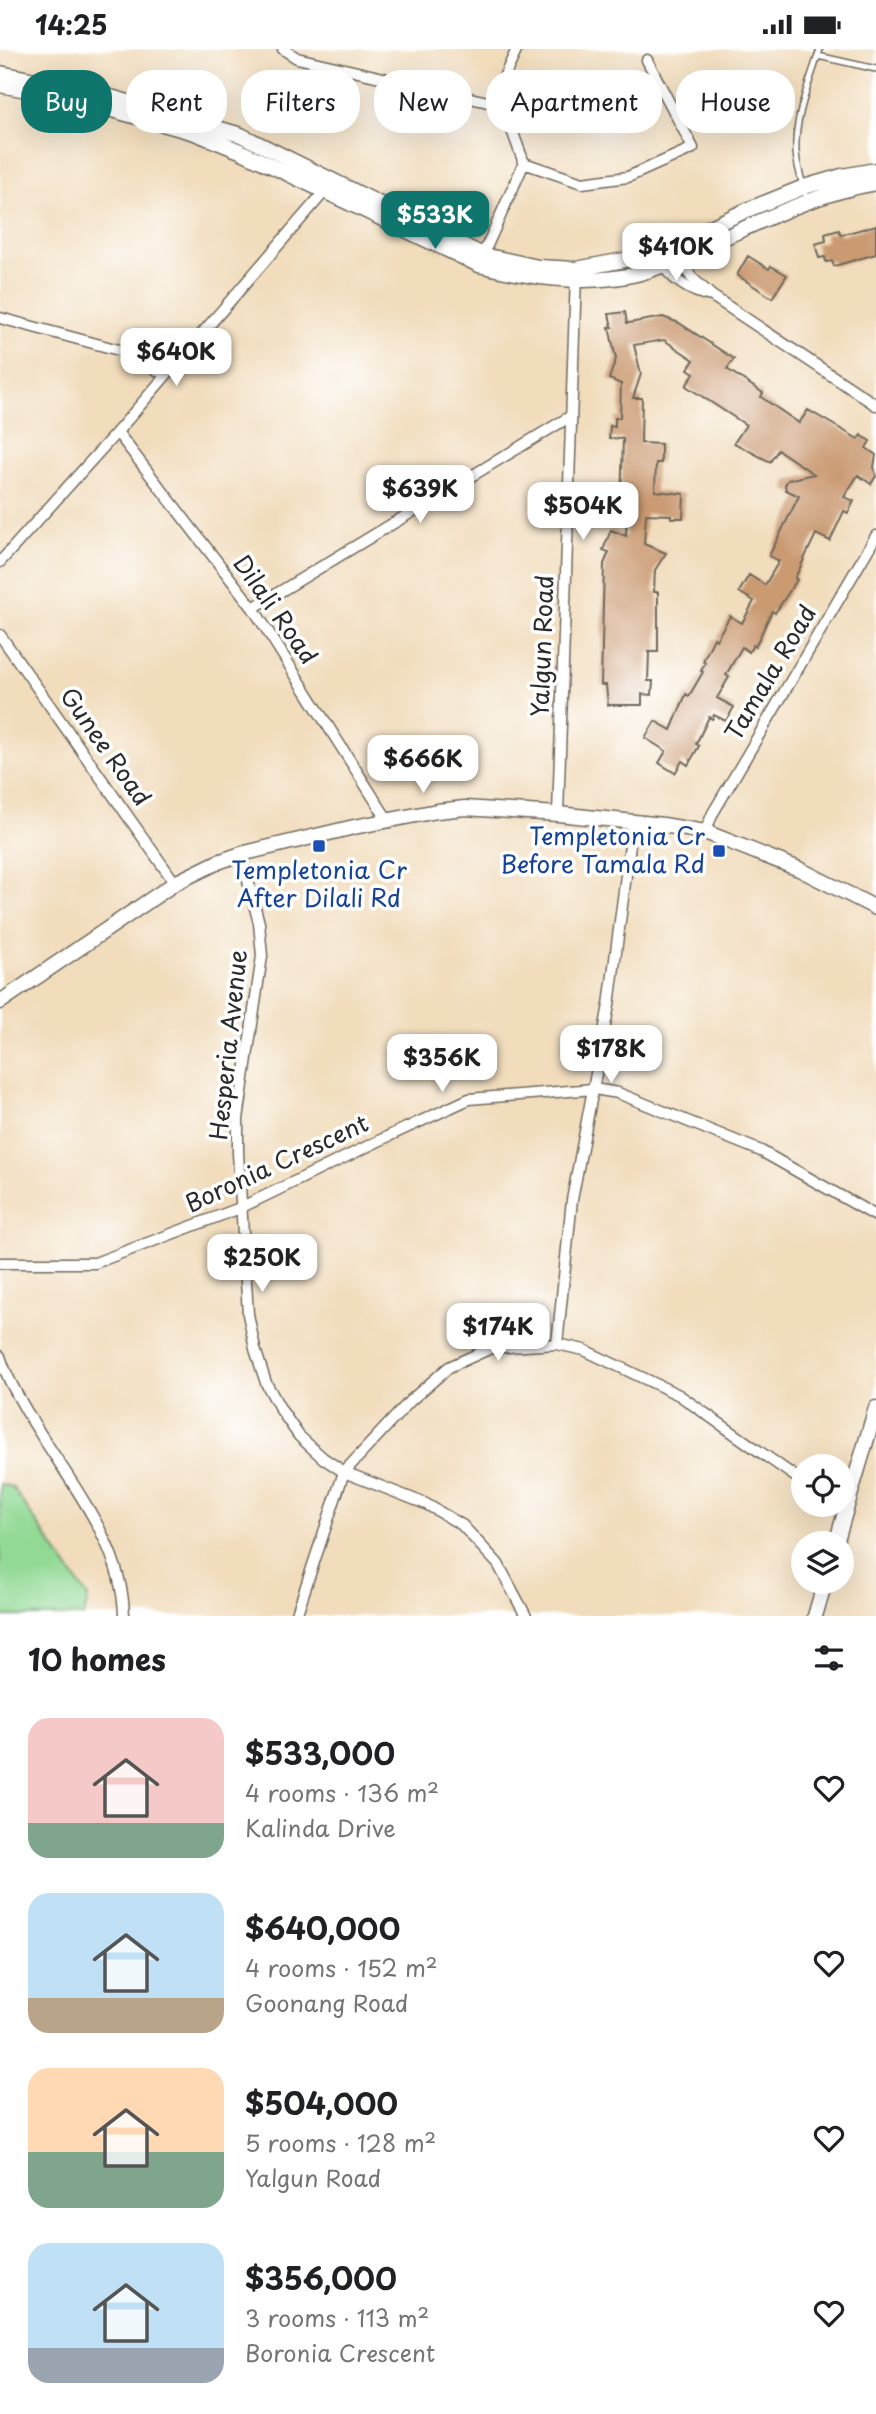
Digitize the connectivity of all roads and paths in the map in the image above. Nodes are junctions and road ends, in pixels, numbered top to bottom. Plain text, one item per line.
1 (283, 49) edge
2 (517, 49) edge
3 (820, 49) edge
4 (818, 56) junction
5 (648, 60) dead end
6 (876, 69) edge
7 (507, 70) edge
8 (0, 73) edge
9 (0, 85) edge
10 (486, 102) edge
11 (513, 133) edge
12 (524, 163) junction
13 (876, 170) edge
14 (876, 183) edge
15 (325, 191) junction
16 (806, 194) junction
17 (677, 251) junction
18 (659, 259) junction
19 (481, 260) junction
20 (576, 275) junction
21 (712, 296) junction
22 (0, 318) edge
23 (165, 376) junction
24 (876, 405) edge
25 (571, 416) junction
26 (117, 432) junction
27 (876, 536) edge
28 (0, 562) edge
29 (253, 608) junction
30 (0, 635) edge
31 (558, 814) junction
32 (387, 819) junction
33 (633, 822) junction
34 (705, 832) junction
35 (241, 854) junction
36 (175, 883) junction
37 (876, 908) edge
38 (0, 1003) edge
39 (594, 1089) junction
40 (240, 1209) junction
41 (876, 1216) edge
42 (0, 1263) edge
43 (557, 1344) junction
44 (0, 1356) edge
45 (876, 1408) edge
46 (854, 1471) edge
47 (344, 1472) junction
48 (791, 1474) edge
49 (821, 1594) edge
50 (124, 1616) edge
51 (296, 1616) edge
52 (526, 1616) edge
53 (815, 1616) edge

1 - 10 street
2 - 7 street
3 - 4 lane
4 - 6 lane
4 - 16 lane
5 - 12 street
8 - 19 street
9 - 15 street
11 - 12 street
12 - 19 street
13 - 16 street
14 - 16 street
15 - 19 street
15 - 23 street
16 - 17 street
17 - 18 street
17 - 21 street
18 - 20 street
18 - 21 street
19 - 20 street
20 - 25 street, Yalgun Road
21 - 24 street
22 - 23 street
23 - 26 street
25 - 29 street
25 - 31 street, Yalgun Road
26 - 28 street
26 - 29 street, Dilali Road
27 - 34 street, Tamala Road
29 - 32 street, Dilali Road
30 - 36 street, Gunee Road
31 - 32 street
31 - 33 street
32 - 35 street
33 - 34 street
33 - 39 street
34 - 37 street
35 - 36 street
35 - 40 street, Hesperia Avenue
36 - 38 street
39 - 40 street, Boronia Crescent
39 - 41 street, Boronia Crescent
39 - 43 street
40 - 42 street, Boronia Crescent
40 - 47 street, Hesperia Avenue
43 - 47 street
43 - 48 street
44 - 50 street
45 - 46 street
47 - 51 street
47 - 52 street, Hesperia Avenue
49 - 53 street

